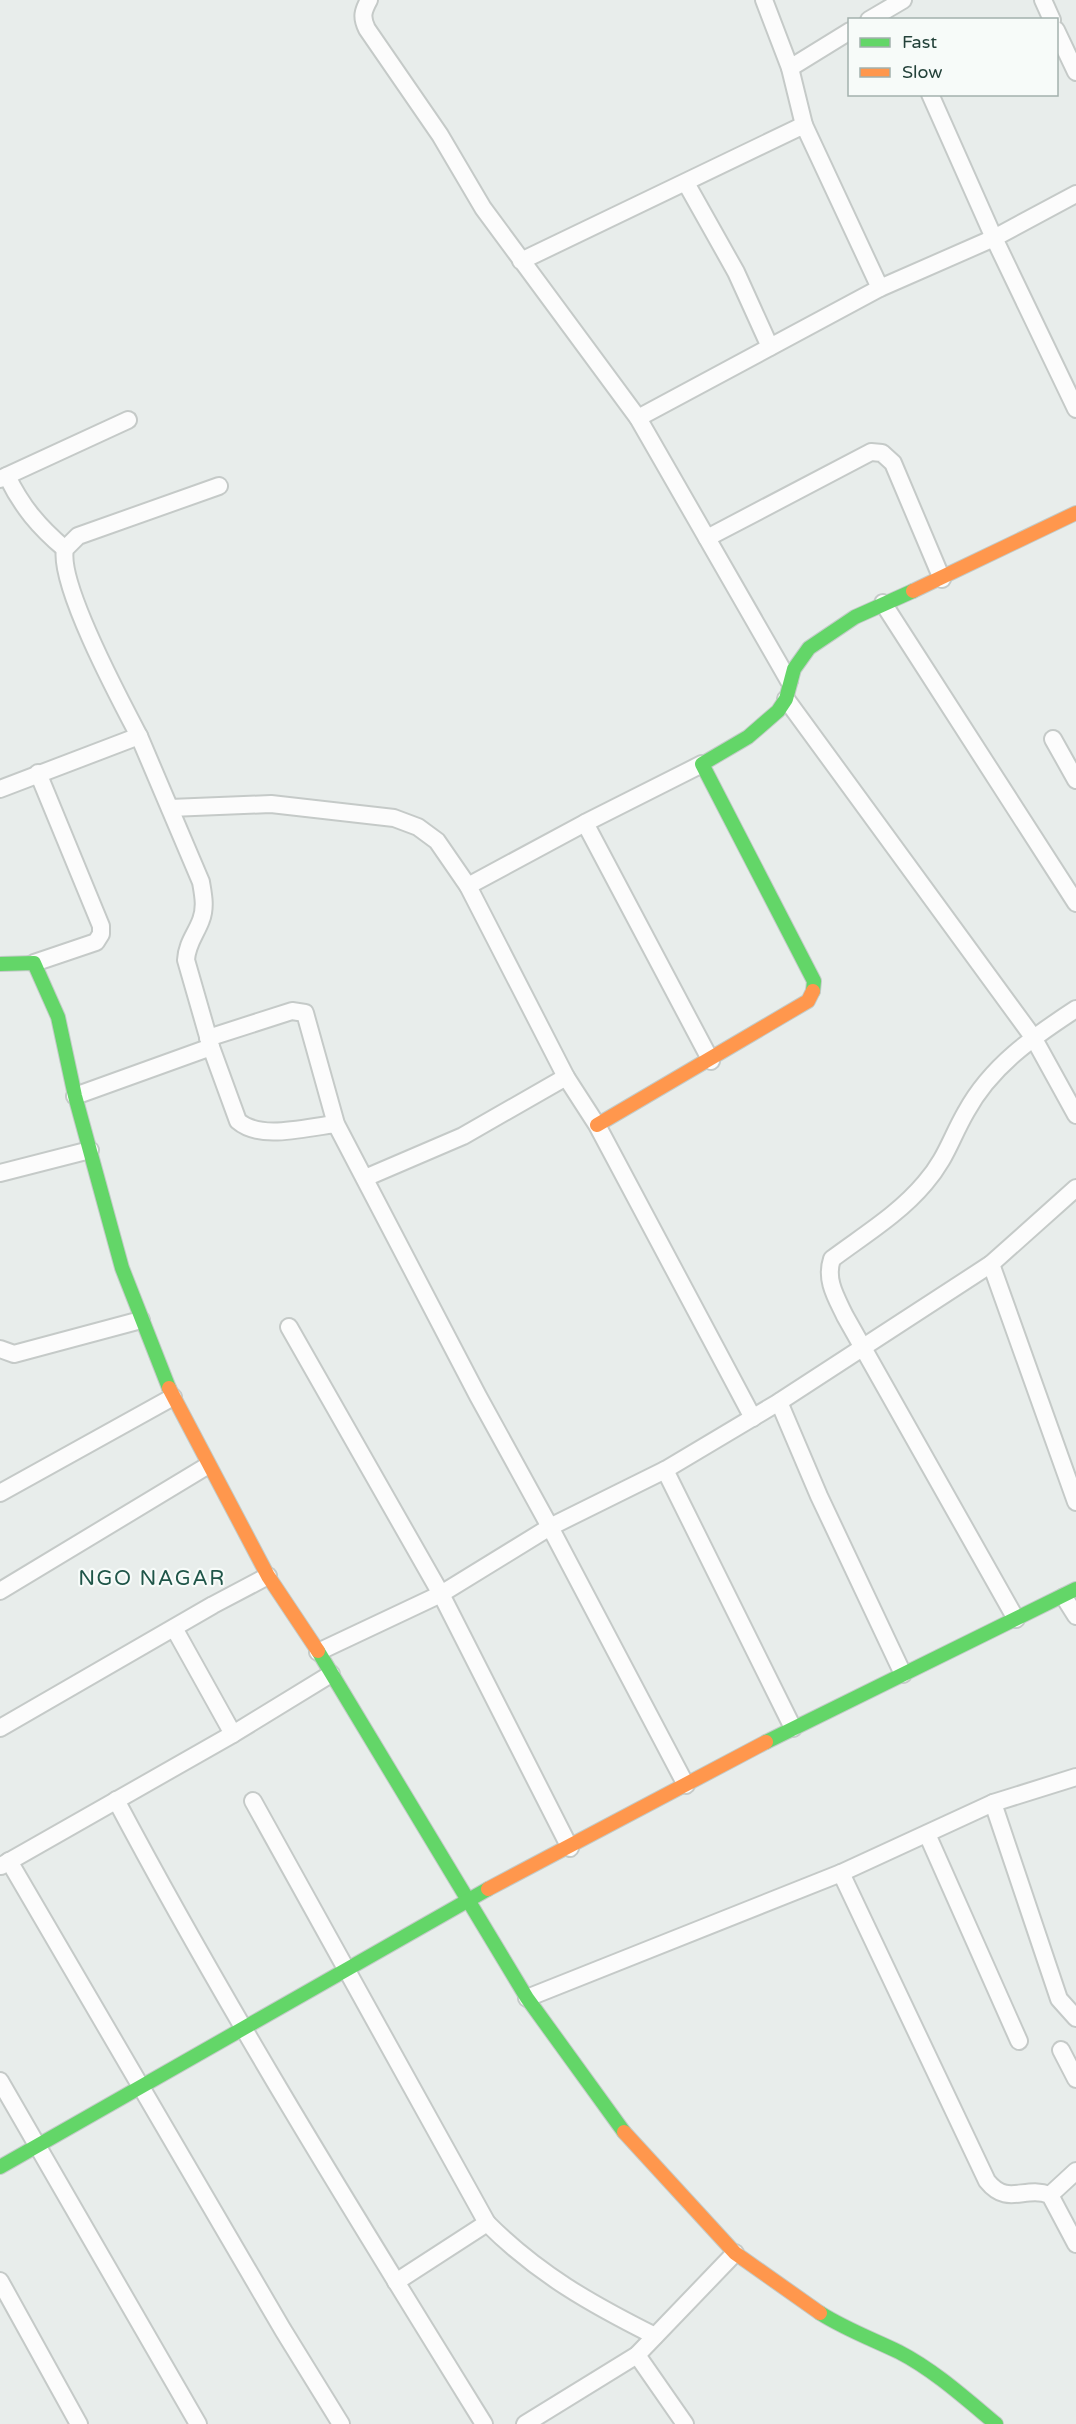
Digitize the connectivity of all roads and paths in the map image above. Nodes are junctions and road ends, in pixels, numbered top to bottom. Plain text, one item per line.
1 (369, 0) edge
2 (764, 0) edge
3 (1043, 0) edge
4 (895, 6) edge
5 (873, 18) edge
6 (1051, 18) edge
7 (848, 32) edge
8 (1058, 34) edge
9 (790, 68) junction
10 (1076, 72) edge
11 (931, 96) edge
12 (804, 125) junction
13 (686, 183) junction
14 (1076, 194) edge
15 (994, 238) junction
16 (521, 261) junction
17 (880, 288) junction
18 (770, 347) junction
19 (1076, 409) edge
20 (638, 418) junction
21 (128, 420) dead end
22 (4, 478) edge
23 (219, 486) dead end
24 (1076, 513) edge
25 (707, 538) junction
26 (65, 549) junction
27 (942, 579) junction
28 (883, 603) junction
29 (789, 681) junction
30 (786, 699) junction
31 (139, 735) junction
32 (1053, 739) dead end
33 (702, 764) junction
34 (38, 773) junction
35 (1076, 780) edge
36 (0, 789) edge
37 (170, 808) junction
38 (585, 823) junction
39 (468, 886) junction
40 (1076, 903) edge
41 (34, 963) junction
42 (0, 964) edge
43 (1076, 1010) edge
44 (1033, 1037) junction
45 (209, 1043) junction
46 (711, 1061) junction
47 (566, 1077) junction
48 (75, 1096) junction
49 (1076, 1115) edge
50 (336, 1124) junction
51 (597, 1125) junction
52 (90, 1150) junction
53 (0, 1173) edge
54 (365, 1178) junction
55 (1076, 1188) edge
56 (991, 1264) junction
57 (141, 1320) junction
58 (289, 1327) dead end
59 (0, 1349) edge
60 (863, 1349) junction
61 (173, 1397) junction
62 (779, 1402) junction
63 (753, 1418) junction
64 (207, 1466) junction
65 (665, 1470) junction
66 (0, 1493) edge
67 (1076, 1502) edge
68 (550, 1527) junction
69 (268, 1576) junction
70 (0, 1591) edge
71 (1070, 1593) edge
72 (441, 1594) junction
73 (1076, 1616) edge
74 (1016, 1619) junction
75 (174, 1628) junction
76 (318, 1652) junction
77 (331, 1674) junction
78 (903, 1674) junction
79 (0, 1728) edge
80 (793, 1728) junction
81 (233, 1734) junction
82 (1076, 1777) edge
83 (686, 1785) junction
84 (116, 1800) junction
85 (253, 1801) dead end
86 (993, 1803) junction
87 (927, 1834) junction
88 (570, 1848) junction
89 (5, 1863) edge
90 (841, 1873) junction
91 (467, 1900) junction
92 (347, 1968) junction
93 (527, 1998) junction
94 (1076, 2018) edge
95 (244, 2026) junction
96 (1019, 2041) dead end
97 (1061, 2050) dead end
98 (1076, 2079) edge
99 (0, 2081) edge
100 (140, 2086) junction
101 (37, 2144) junction
102 (0, 2167) edge
103 (1076, 2171) edge
104 (1050, 2195) junction
105 (487, 2223) junction
106 (1076, 2244) edge
107 (735, 2253) junction
108 (0, 2281) edge
109 (396, 2282) junction
110 (655, 2336) junction
111 (637, 2355) junction
112 (533, 2422) edge
113 (79, 2424) edge
114 (198, 2424) edge
115 (342, 2424) edge
116 (484, 2424) edge
117 (686, 2424) edge
118 (996, 2424) edge

1 - 16 street
2 - 9 street
3 - 6 street
4 - 5 street
7 - 9 street
8 - 10 street
9 - 12 street
11 - 15 street
12 - 13 street
12 - 17 street
13 - 16 street
13 - 18 street
14 - 15 street
15 - 17 street
15 - 19 street
16 - 20 street
17 - 18 street
18 - 20 street
20 - 25 street
21 - 22 street
22 - 26 street
23 - 26 street
24 - 27 street
25 - 27 street
25 - 29 street
26 - 31 street
27 - 28 street
28 - 29 street
28 - 40 street
29 - 30 street
30 - 33 street
30 - 44 street
31 - 34 street
31 - 37 street
32 - 35 street
33 - 38 street
33 - 46 street
34 - 36 street
34 - 41 street
37 - 39 street
37 - 45 street
38 - 39 street
38 - 46 street
39 - 47 street
41 - 42 street
41 - 48 street
43 - 44 street
44 - 49 street
44 - 60 street
45 - 48 street
45 - 50 street
45 - 50 street
46 - 51 street
47 - 51 street
47 - 54 street
48 - 52 street
50 - 54 street
51 - 63 street
52 - 53 street
52 - 57 street
54 - 68 street
55 - 56 street
56 - 60 street
56 - 67 street
57 - 59 street
57 - 61 street
58 - 72 street
60 - 62 street
60 - 74 street
61 - 64 street
61 - 66 street
62 - 63 street
62 - 78 street
63 - 65 street
64 - 69 street
64 - 70 street
65 - 68 street
65 - 80 street
68 - 72 street
68 - 83 street
69 - 75 street
69 - 76 street
71 - 73 street
71 - 74 street
72 - 76 street
72 - 88 street
74 - 78 street
75 - 79 street
75 - 81 street
76 - 77 street
77 - 81 street
77 - 91 street
78 - 80 street
80 - 83 street
81 - 84 street
82 - 86 street
83 - 88 street
84 - 89 street
84 - 95 street
85 - 92 street
86 - 87 street
86 - 94 street
87 - 90 street
87 - 96 street
88 - 91 street
89 - 100 street
90 - 93 street
90 - 104 street
91 - 92 street
91 - 93 street
92 - 95 street
92 - 105 street
93 - 107 street
95 - 100 street
95 - 109 street
97 - 98 street
99 - 101 street
100 - 101 street
100 - 115 street
101 - 102 street
101 - 114 street
103 - 104 street
104 - 106 street
105 - 109 street
105 - 110 street
107 - 110 street
107 - 118 street
108 - 113 street
109 - 116 street
110 - 111 street
111 - 112 street
111 - 117 street

